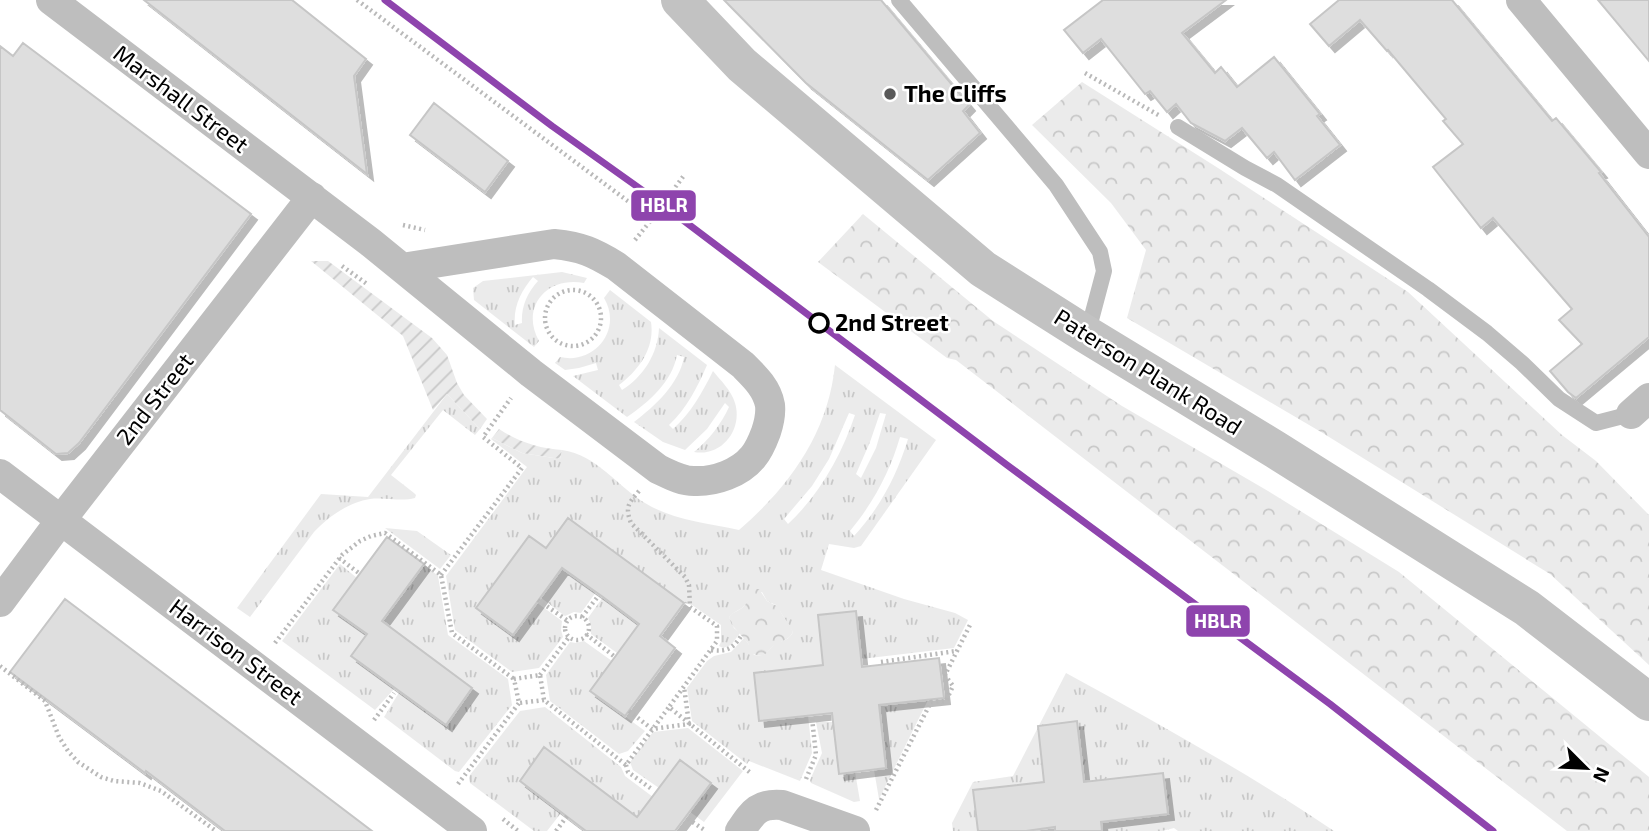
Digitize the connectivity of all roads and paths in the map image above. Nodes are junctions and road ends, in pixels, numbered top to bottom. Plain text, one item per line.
1 (51, 0) edge
2 (357, 0) edge
3 (680, 0) edge
4 (899, 0) edge
5 (1521, 0) edge
6 (1085, 73) dead end
7 (1178, 127) joint
8 (1649, 154) edge
9 (685, 174) dead end
10 (312, 197) junction
11 (652, 219) junction
12 (636, 240) dead end
13 (402, 268) junction
14 (598, 331) joint
15 (1087, 335) junction
16 (511, 398) dead end
17 (1640, 406) edge
18 (658, 469) junction
19 (0, 474) edge
20 (61, 520) junction
21 (339, 558) junction
22 (360, 574) dead end
23 (441, 575) junction
24 (599, 595) dead end
25 (538, 600) dead end
26 (0, 602) edge
27 (582, 617) junction
28 (568, 621) junction
29 (970, 625) dead end
30 (586, 634) junction
31 (741, 636) dead end
32 (569, 637) junction
33 (273, 645) dead end
34 (710, 650) junction
35 (957, 651) junction
36 (615, 657) dead end
37 (881, 662) dead end
38 (0, 666) edge
39 (540, 675) junction
40 (514, 679) junction
41 (684, 687) junction
42 (394, 693) dead end
43 (544, 700) junction
44 (1649, 702) edge
45 (519, 704) junction
46 (669, 707) junction
47 (629, 711) dead end
48 (811, 718) dead end
49 (373, 721) dead end
50 (689, 724) junction
51 (652, 729) junction
52 (625, 765) junction
53 (752, 774) dead end
54 (457, 785) dead end
55 (803, 787) dead end
56 (653, 790) dead end
57 (566, 816) dead end
58 (688, 818) dead end
59 (865, 823) edge
60 (216, 831) edge
61 (472, 831) edge
62 (556, 831) edge
63 (706, 831) edge
64 (740, 831) edge

1 - 10 street, Marshall Street
2 - 11 path
3 - 15 main road, Paterson Plank Road
4 - 15 lane
5 - 8 street
6 - 7 path
7 - 17 lane
9 - 11 path
10 - 13 street, Marshall Street
10 - 20 street, 2nd Street
11 - 12 path
13 - 18 street, Marshall Street
13 - 18 street, Marshall Street
14 - 14 path
15 - 44 main road, Paterson Plank Road
16 - 23 path
18 - 34 path
19 - 20 street, Harrison Street
20 - 26 street, 2nd Street
20 - 61 street, Harrison Street
21 - 22 path
21 - 23 path
21 - 33 path
23 - 40 path
24 - 27 path
25 - 28 path
27 - 28 path
27 - 30 path
28 - 32 path
29 - 35 path
30 - 32 path
30 - 36 path
31 - 34 path
32 - 39 path
34 - 41 path
35 - 37 path
35 - 59 path
38 - 60 path
39 - 40 path
39 - 43 path
40 - 45 path
41 - 46 path
41 - 50 path
42 - 49 path
43 - 45 path
43 - 52 path
45 - 54 path
46 - 50 path
46 - 51 path
47 - 51 path
48 - 55 path
50 - 51 path
50 - 53 path
51 - 52 path
52 - 56 path
57 - 62 path
58 - 63 path
59 - 64 street

